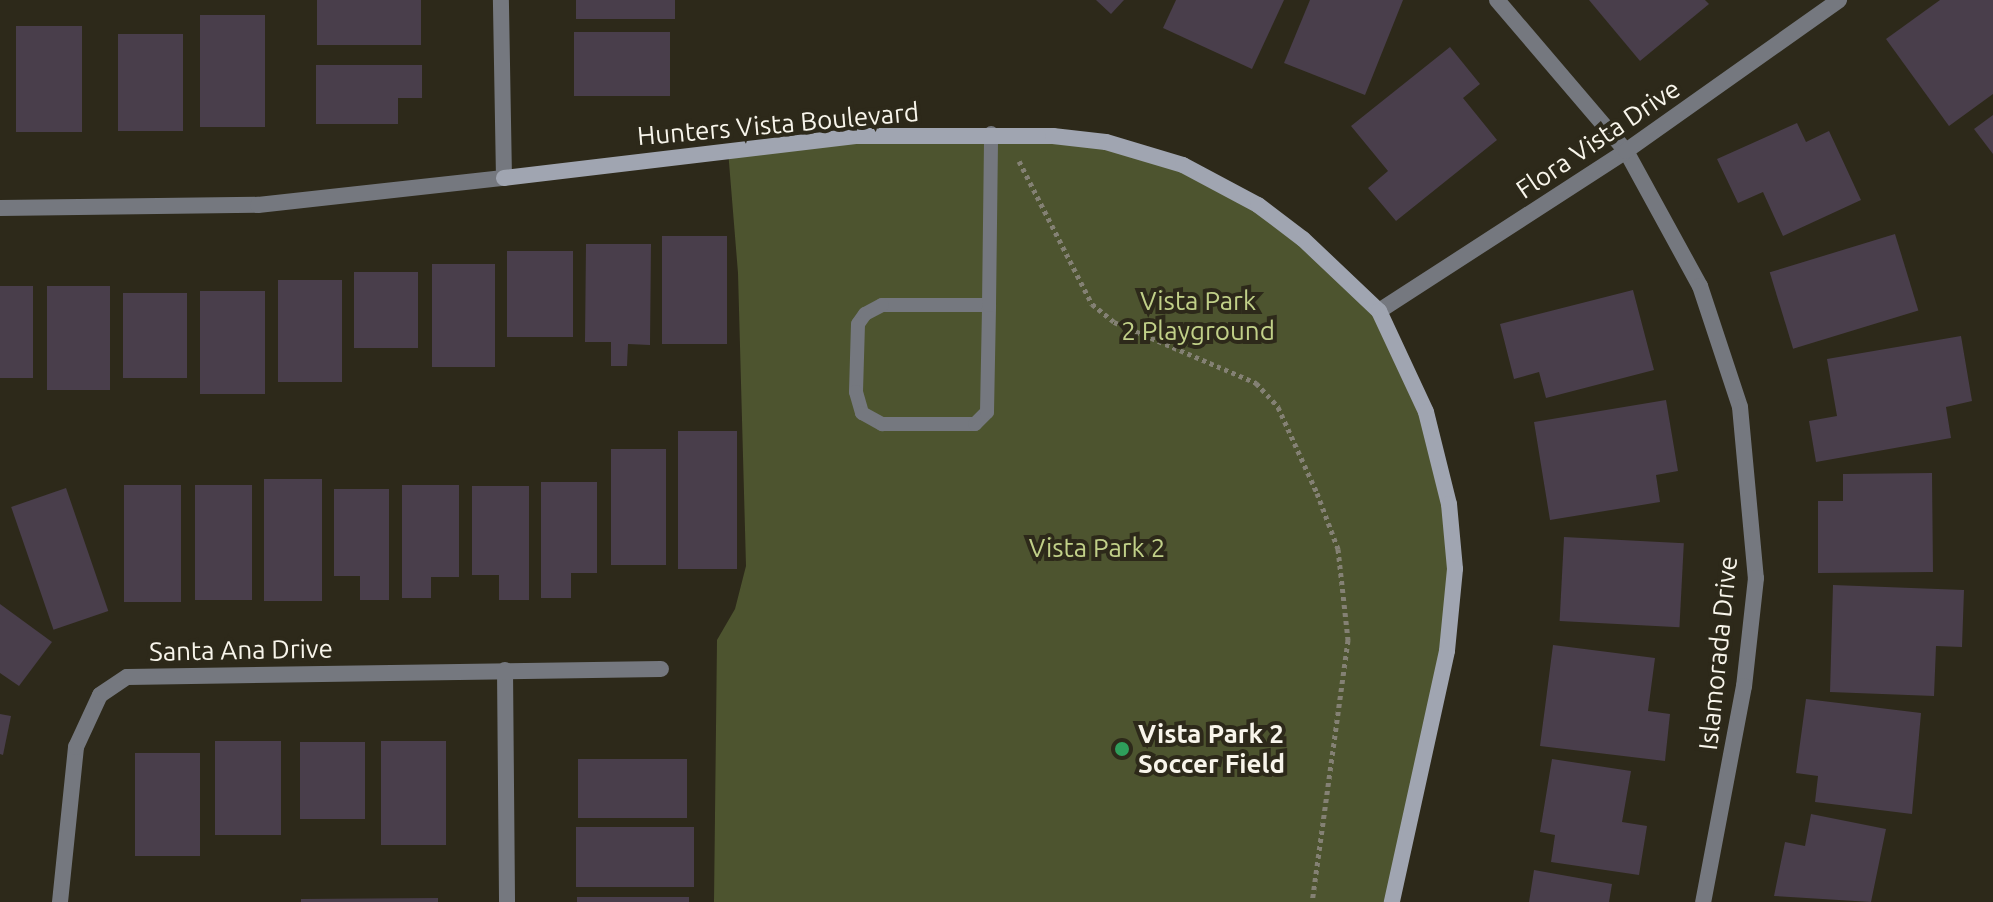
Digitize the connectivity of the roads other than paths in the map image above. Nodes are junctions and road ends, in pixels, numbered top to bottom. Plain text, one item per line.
1 (501, 0) edge
2 (1497, 0) edge
3 (1839, 0) edge
4 (999, 133) junction
5 (1626, 151) junction
6 (504, 178) junction
7 (0, 208) edge
8 (989, 305) junction
9 (1379, 311) junction
10 (661, 669) dead end
11 (505, 670) junction
12 (60, 902) edge
13 (507, 902) edge
14 (1392, 902) edge
15 (1703, 902) edge

1 - 6 street
2 - 5 street, Islamorada Drive
3 - 5 street, Flora Vista Drive
4 - 6 street, Hunters Vista Boulevard
4 - 8 lane
4 - 9 street, Hunters Vista Boulevard
5 - 9 street, Flora Vista Drive
5 - 15 street, Islamorada Drive
6 - 7 street, Hunters Vista Boulevard
8 - 8 lane
9 - 14 street, Hunters Vista Boulevard
10 - 11 street, Santa Ana Drive
11 - 12 street, Santa Ana Drive
11 - 13 street

